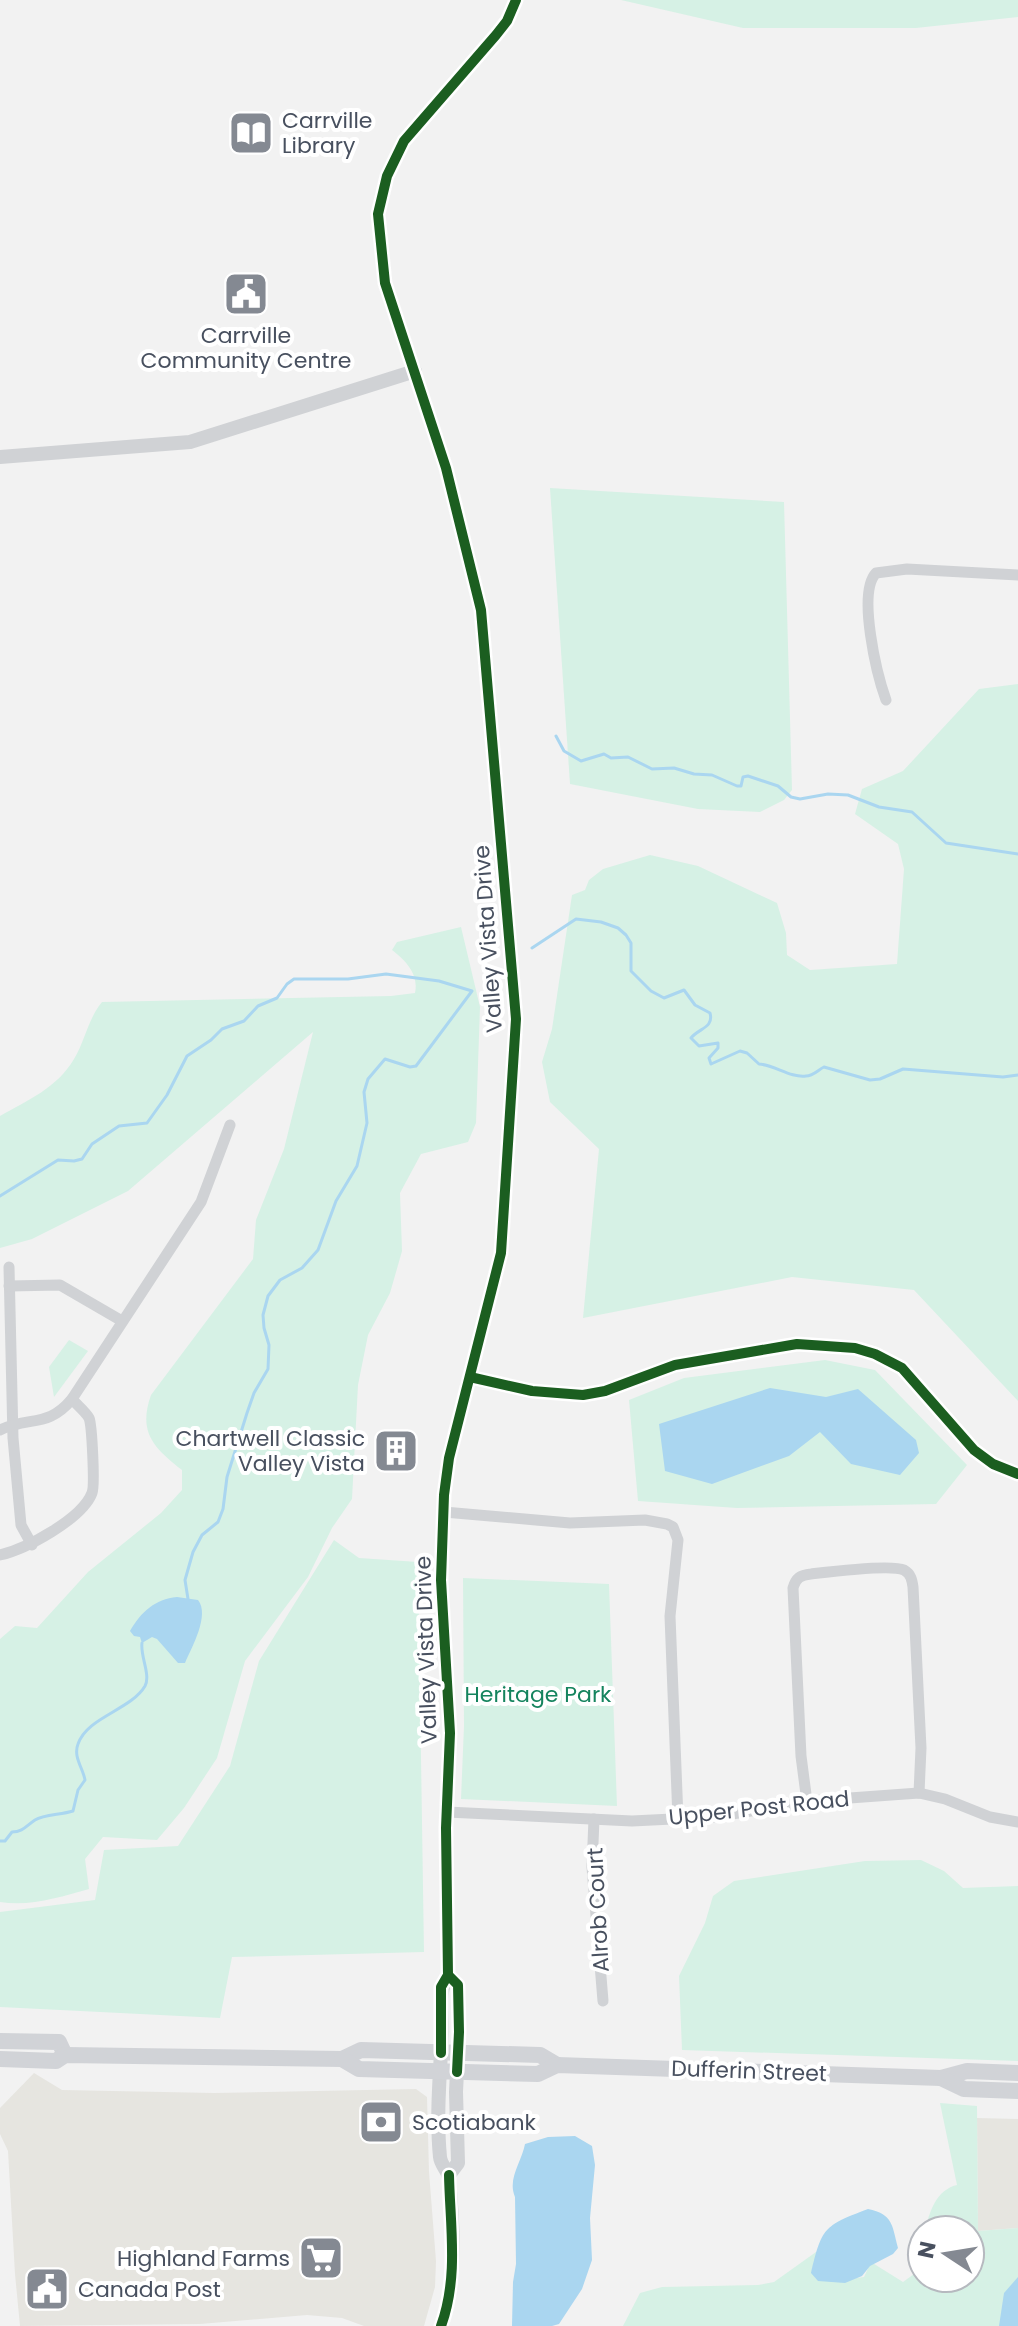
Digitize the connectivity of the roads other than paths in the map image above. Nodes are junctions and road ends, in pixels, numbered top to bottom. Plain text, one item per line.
1 (516, 0) edge
2 (415, 371) junction
3 (0, 457) edge
4 (1018, 575) edge
5 (886, 700) dead end
6 (230, 1125) dead end
7 (9, 1267) dead end
8 (9, 1286) junction
9 (122, 1321) junction
10 (470, 1377) junction
11 (72, 1399) junction
12 (0, 1418) edge
13 (13, 1423) junction
14 (0, 1430) edge
15 (1018, 1474) edge
16 (444, 1512) junction
17 (32, 1545) junction
18 (0, 1555) edge
19 (919, 1793) junction
20 (807, 1802) junction
21 (447, 1812) junction
22 (594, 1819) junction
23 (678, 1819) junction
24 (1018, 1822) edge
25 (448, 1975) junction
26 (603, 2001) dead end
27 (0, 2041) edge
28 (441, 2053) junction
29 (458, 2053) junction
30 (65, 2055) junction
31 (0, 2059) edge
32 (342, 2059) junction
33 (557, 2065) junction
34 (439, 2071) junction
35 (457, 2072) junction
36 (1018, 2073) edge
37 (941, 2078) junction
38 (1018, 2091) edge
39 (449, 2175) junction
40 (441, 2326) edge

1 - 2 street, Valley Vista Drive
2 - 3 street
2 - 10 street, Valley Vista Drive
4 - 5 street
6 - 9 street
7 - 8 street
8 - 9 street
8 - 13 street
9 - 11 street
10 - 15 street
10 - 16 street, Valley Vista Drive
11 - 13 street
11 - 17 street
12 - 13 street
13 - 14 street
13 - 17 street
16 - 21 street, Valley Vista Drive
16 - 23 street
17 - 18 street
19 - 20 street, Upper Post Road
19 - 20 street
19 - 24 street, Upper Post Road
20 - 23 street, Upper Post Road
21 - 22 street, Upper Post Road
21 - 25 street, Valley Vista Drive
22 - 23 street, Upper Post Road
22 - 26 street, Alrob Court
25 - 28 street, Valley Vista Drive
25 - 29 street, Valley Vista Drive
27 - 30 main road, Dufferin Street
28 - 29 main road, Dufferin Street
28 - 32 main road, Dufferin Street
28 - 34 street, Valley Vista Drive
29 - 33 main road, Dufferin Street
29 - 35 street, Valley Vista Drive
30 - 31 main road, Dufferin Street
30 - 32 main road, Dufferin Street
32 - 34 main road, Dufferin Street
33 - 35 main road, Dufferin Street
33 - 37 main road, Dufferin Street
34 - 35 main road, Dufferin Street
34 - 39 street, Valley Vista Drive
35 - 39 street, Valley Vista Drive
36 - 37 main road, Dufferin Street
37 - 38 main road, Dufferin Street
39 - 40 street

